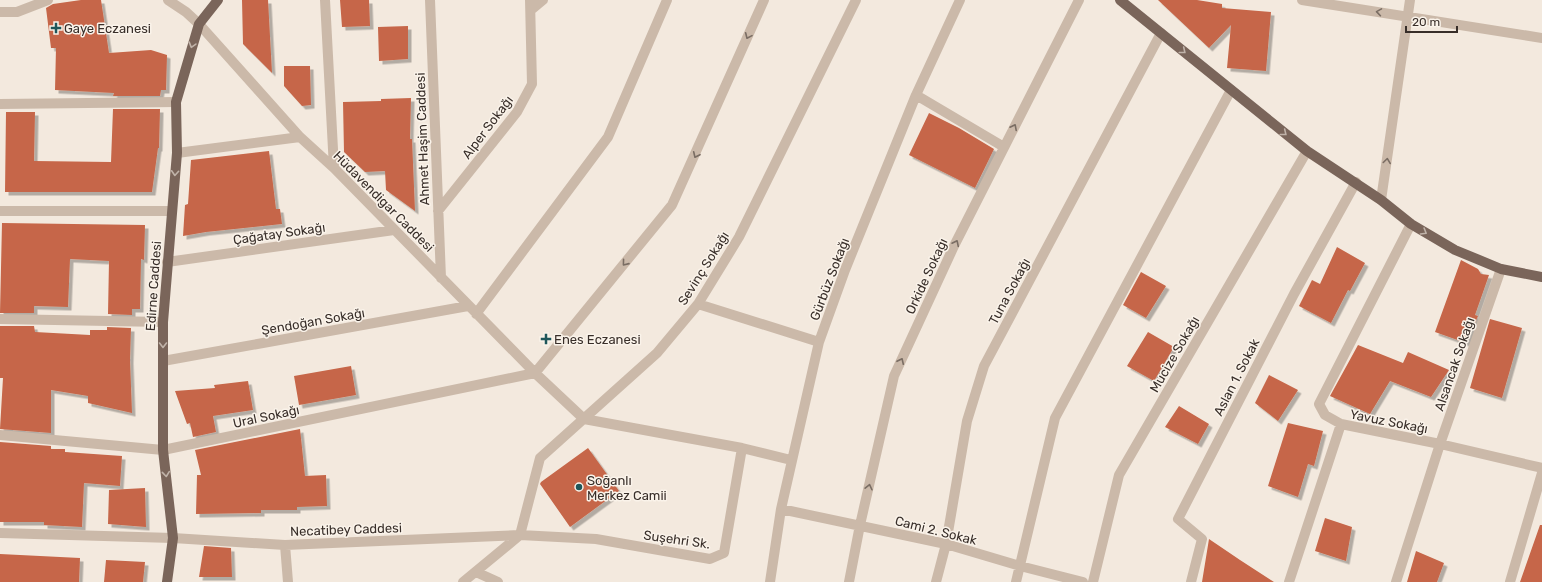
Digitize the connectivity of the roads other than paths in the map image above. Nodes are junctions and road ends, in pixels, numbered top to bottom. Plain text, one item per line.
1 (48, 0) edge
2 (168, 0) edge
3 (218, 0) edge
4 (325, 0) edge
5 (430, 0) edge
6 (543, 0) edge
7 (667, 0) edge
8 (764, 0) edge
9 (856, 0) edge
10 (960, 0) edge
11 (1079, 0) edge
12 (1120, 0) edge
13 (1302, 0) edge
14 (1410, 0) edge
15 (530, 5) edge
16 (0, 12) edge
17 (1408, 17) junction
18 (199, 24) junction
19 (1161, 33) junction
20 (1542, 38) edge
21 (1231, 90) junction
22 (916, 95) junction
23 (176, 102) junction
24 (0, 104) edge
25 (300, 137) junction
26 (1004, 147) junction
27 (1307, 151) junction
28 (177, 153) junction
29 (334, 168) junction
30 (1356, 182) junction
31 (1381, 200) junction
32 (0, 211) edge
33 (172, 211) junction
34 (438, 211) junction
35 (1411, 224) junction
36 (394, 230) junction
37 (167, 262) junction
38 (1501, 269) junction
39 (1542, 277) edge
40 (441, 278) junction
41 (698, 304) junction
42 (468, 306) junction
43 (476, 314) junction
44 (0, 319) edge
45 (163, 322) junction
46 (819, 342) junction
47 (163, 361) junction
48 (535, 374) junction
49 (584, 419) junction
50 (1341, 424) junction
51 (0, 435) edge
52 (1440, 444) junction
53 (742, 448) junction
54 (163, 450) junction
55 (792, 460) junction
56 (1542, 468) edge
57 (1542, 473) edge
58 (781, 509) junction
59 (860, 525) junction
60 (0, 533) edge
61 (520, 535) junction
62 (173, 538) junction
63 (946, 544) junction
64 (285, 545) junction
65 (1020, 566) junction
66 (476, 572) junction
67 (167, 582) edge
68 (288, 582) edge
69 (463, 582) edge
70 (498, 582) edge
71 (770, 582) edge
72 (849, 582) edge
73 (936, 582) edge
74 (1016, 582) edge
75 (1083, 582) edge
76 (1093, 582) edge
77 (1191, 582) edge
78 (1289, 582) edge
79 (1396, 582) edge
80 (1510, 582) edge

1 - 16 street
2 - 18 street, Hüdavendigar Caddesi
3 - 18 main road, Edirne Caddesi
4 - 29 street
5 - 34 street, Ahmet Haşim Caddesi
6 - 15 street
7 - 43 street
8 -> 48 street
9 - 41 street, Sevinç Sokağı
10 - 22 street, Gürbüz Sokağı
26 -> 11 street, Orkide Sokağı
12 - 19 main road
17 -> 13 street
14 - 17 street
15 - 34 street, Alper Sokağı
17 - 20 street
31 -> 17 street
18 -> 23 main road, Edirne Caddesi
18 - 25 street, Hüdavendigar Caddesi
19 -> 21 main road
19 - 63 street, Tuna Sokağı
21 -> 27 main road
21 - 65 street
22 - 26 street
22 - 46 street, Gürbüz Sokağı
23 - 24 street
23 - 28 main road, Edirne Caddesi
25 - 28 street
25 - 29 street, Hüdavendigar Caddesi
59 -> 26 street, Orkide Sokağı
27 - 30 main road
27 - 76 street, Mucize Sokağı
28 -> 33 main road, Edirne Caddesi
29 - 36 street, Hüdavendigar Caddesi
30 - 31 main road
30 - 77 street, Aslan 1. Sokak
31 - 35 main road
32 - 33 street
33 - 37 main road, Edirne Caddesi
34 - 40 street, Ahmet Haşim Caddesi
35 -> 38 main road
35 - 50 street, Yavuz Sokağı
36 - 37 street, Çağatay Sokağı
36 - 40 street, Hüdavendigar Caddesi
37 - 45 main road, Edirne Caddesi
38 - 39 main road
38 - 52 street, Alsancak Sokağı
40 - 42 street, Hüdavendigar Caddesi
41 - 46 street
41 - 49 street, Sevinç Sokağı
42 - 43 street, Hüdavendigar Caddesi
42 - 47 street, Şendoğan Sokağı
43 - 48 street, Hüdavendigar Caddesi
44 - 45 street
45 -> 47 main road, Edirne Caddesi
46 - 55 street, Gürbüz Sokağı
47 - 54 main road, Edirne Caddesi
48 - 49 street, Hüdavendigar Caddesi
48 - 54 street, Ural Sokağı
49 - 53 street
49 - 61 street, Sevinç Sokağı
50 - 52 street, Yavuz Sokağı
50 - 78 street
51 - 54 street, Ural Sokağı
52 - 56 street, Yavuz Sokağı
52 - 79 street, Alsancak Sokağı
53 - 55 street
53 - 61 street, Suşehri Sk.
54 -> 62 main road, Edirne Caddesi
55 - 58 street, Gürbüz Sokağı
57 - 80 street
58 - 59 street, Cami 2. Sokak
58 - 71 street, Gürbüz Sokağı
59 - 63 street, Cami 2. Sokak
59 - 72 street, Orkide Sokağı
60 - 62 street, Necatibey Caddesi
61 - 64 street, Necatibey Caddesi
61 - 66 street
62 - 64 street, Necatibey Caddesi
62 - 67 main road, Edirne Caddesi
63 - 65 street, Cami 2. Sokak
63 - 73 street, Tuna Sokağı
64 - 68 street
65 - 74 street
65 - 75 street, Cami 2. Sokak
66 - 69 street
66 - 70 street

